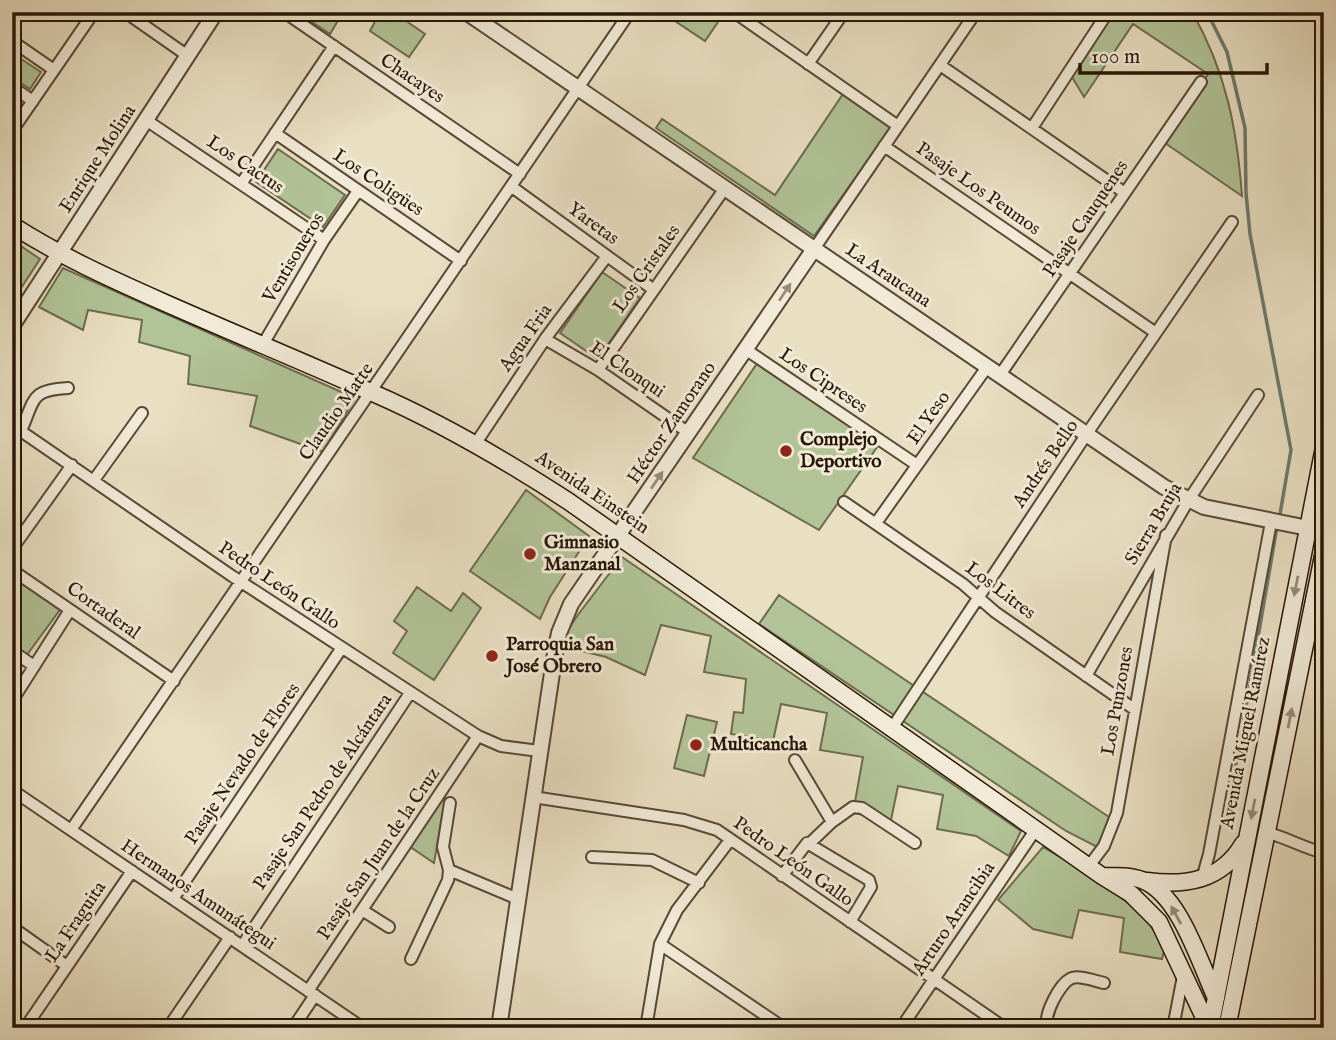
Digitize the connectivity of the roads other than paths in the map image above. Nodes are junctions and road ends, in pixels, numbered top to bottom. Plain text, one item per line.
1 (94, 12) edge
2 (125, 12) edge
3 (216, 12) edge
4 (284, 12) edge
5 (466, 12) edge
6 (630, 12) edge
7 (734, 12) edge
8 (844, 12) edge
9 (976, 12) edge
10 (1108, 12) edge
11 (12, 41) edge
12 (334, 46) junction
13 (188, 55) junction
14 (808, 64) junction
15 (940, 65) junction
16 (54, 70) junction
17 (1200, 82) dead end
18 (12, 87) edge
19 (579, 89) junction
20 (33, 101) junction
21 (146, 120) junction
22 (898, 126) junction
23 (1032, 128) junction
24 (12, 131) edge
25 (275, 133) junction
26 (884, 146) junction
27 (520, 174) junction
28 (241, 184) junction
29 (512, 187) junction
30 (725, 188) junction
31 (358, 191) junction
32 (1125, 193) junction
33 (1232, 222) dead end
34 (12, 225) edge
35 (324, 240) junction
36 (814, 249) junction
37 (59, 253) junction
38 (607, 256) junction
39 (461, 261) junction
40 (1069, 274) junction
41 (654, 290) junction
42 (12, 326) edge
43 (1156, 333) junction
44 (545, 339) junction
45 (262, 346) junction
46 (745, 349) junction
47 (987, 367) junction
48 (598, 370) junction
49 (1000, 376) junction
50 (68, 388) dead end
51 (373, 393) junction
52 (1258, 395) dead end
53 (142, 414) dead end
54 (17, 428) edge
55 (689, 433) junction
56 (1086, 435) junction
57 (476, 443) junction
58 (1324, 447) edge
59 (72, 465) junction
60 (917, 465) junction
61 (94, 480) junction
62 (1188, 500) junction
63 (844, 502) dead end
64 (876, 523) junction
65 (1278, 524) junction
66 (1308, 528) junction
67 (1166, 535) junction
68 (618, 536) junction
69 (12, 549) edge
70 (1324, 552) edge
71 (12, 570) edge
72 (242, 582) junction
73 (979, 597) junction
74 (69, 610) junction
75 (341, 649) junction
76 (12, 652) edge
77 (34, 666) junction
78 (1086, 676) junction
79 (174, 681) junction
80 (410, 693) junction
81 (12, 701) edge
82 (1134, 709) junction
83 (892, 728) junction
84 (478, 736) junction
85 (539, 751) junction
86 (794, 760) dead end
87 (12, 790) edge
88 (533, 797) junction
89 (450, 803) dead end
90 (832, 822) junction
91 (72, 830) junction
92 (1037, 830) junction
93 (1268, 833) junction
94 (1247, 836) junction
95 (730, 840) junction
96 (810, 843) junction
97 (915, 843) dead end
98 (1323, 850) edge
99 (592, 857) dead end
100 (449, 870) junction
101 (132, 871) junction
102 (1095, 871) junction
103 (782, 876) junction
104 (1202, 879) junction
105 (1144, 881) junction
106 (699, 883) junction
107 (173, 899) junction
108 (517, 899) junction
109 (362, 910) junction
110 (850, 922) junction
111 (12, 927) edge
112 (389, 927) dead end
113 (230, 937) junction
114 (660, 944) junction
115 (242, 946) junction
116 (411, 959) dead end
117 (67, 966) junction
118 (1184, 972) junction
119 (934, 979) junction
120 (1104, 983) dead end
121 (312, 993) junction
122 (1215, 996) junction
123 (1229, 1026) edge
124 (25, 1028) edge
125 (168, 1028) edge
126 (293, 1028) edge
127 (363, 1028) edge
128 (499, 1028) edge
129 (646, 1028) edge
130 (784, 1028) edge
131 (901, 1028) edge
132 (1005, 1028) edge
133 (1048, 1028) edge
134 (1172, 1028) edge
135 (1210, 1028) edge

1 - 16 street
2 - 13 street
3 - 13 street, Enrique Molina
4 - 12 street, Chacayes
5 - 19 street, La Araucana
6 - 19 street, Claudio Matte
7 - 14 street
8 - 14 street
9 - 15 street, Héctor Zamorano
10 - 23 street
11 - 16 street
12 - 25 street
12 - 27 street, Chacayes
13 - 21 street, Enrique Molina
14 - 22 street
15 - 22 street, Héctor Zamorano
15 - 23 street
16 - 20 street
17 - 32 street, Pasaje Cauquenes
18 - 20 street
19 - 27 street, Claudio Matte
19 - 30 street, La Araucana
20 - 24 street
21 - 28 street, Los Cactus
21 - 37 street, Enrique Molina
22 - 26 street, Héctor Zamorano
23 - 32 street
25 - 28 street
25 - 31 street, Los Coligües
26 - 36 street, Héctor Zamorano
26 - 40 street, Pasaje Los Peumos
27 - 29 street, Claudio Matte
28 - 35 street, Los Cactus
29 - 38 street, Yaretas
29 - 39 street, Claudio Matte
30 - 36 street, La Araucana
30 - 41 street, Los Cristales
31 - 35 street, Ventisoueros
31 - 39 street, Los Coligües
32 - 40 street, Pasaje Cauquenes
33 - 43 street, Andrés Bello
34 - 37 main road, Avenida Einstein
35 - 45 street, Ventisoueros
46 -> 36 street, Héctor Zamorano
36 - 47 street, La Araucana
37 - 42 street, Enrique Molina
37 - 45 main road, Avenida Einstein
38 - 41 street, Yaretas
38 - 44 street, Agua Fria
39 - 51 street, Claudio Matte
40 - 43 street, Pasaje Los Peumos
40 - 49 street, Pasaje Cauquenes
41 - 48 street, Los Cristales
43 - 56 street, Andrés Bello
44 - 48 street, El Clonqui
44 - 57 street, Agua Fria
45 - 51 main road, Avenida Einstein
46 - 55 street, Héctor Zamorano
46 - 60 street, Los Cipreses
47 - 49 street, La Araucana
47 - 60 street, El Yeso
48 - 55 street, El Clonqui
49 - 56 street, La Araucana
50 - 54 street
51 - 57 main road, Avenida Einstein
51 - 72 street, Claudio Matte
52 - 62 street, Sierra Bruja
53 - 61 street
54 - 59 street, Pedro León Gallo
68 -> 55 street, Héctor Zamorano
56 - 62 street, La Araucana
56 - 73 street, Andrés Bello
57 - 68 main road, Avenida Einstein
58 - 66 main road, Avenida Miguel Ramírez
59 - 61 street, Pedro León Gallo
59 - 69 street
60 - 64 street, El Yeso
61 - 72 street, Pedro León Gallo
62 - 65 street, La Araucana
62 - 67 street, Sierra Bruja
63 - 64 street, Los Litres
64 - 73 street, Los Litres
65 - 66 street, La Araucana
65 - 104 street, Avenida Miguel Ramírez
66 -> 94 main road, Avenida Miguel Ramírez
67 - 78 street, Sierra Bruja
67 - 82 street, Los Punzones
68 - 83 main road, Avenida Einstein
68 - 85 street, Héctor Zamorano
93 -> 70 main road, Avenida Miguel Ramírez
71 - 74 street, Cortaderal
72 - 75 street, Pedro León Gallo
72 - 79 street, Claudio Matte
73 - 78 street, Los Litres
73 - 83 street, Andrés Bello
74 - 77 street
74 - 79 street, Cortaderal
75 - 80 street, Pedro León Gallo
75 - 107 street, Pasaje Nevado de Flores
76 - 77 street
77 - 81 street
78 - 82 street, Los Litres
79 - 91 street, Claudio Matte
80 - 84 street, Pedro León Gallo
80 - 115 street, Pasaje San Pedro de Alcántara
82 - 102 street, Los Punzones
83 - 92 main road, Avenida Einstein
84 - 85 street, Pedro León Gallo
84 - 109 street, Pasaje San Juan de la Cruz
85 - 88 street, Héctor Zamorano
86 - 90 street
87 - 91 street, Hermanos Amunátegui
88 - 95 street, Pedro León Gallo
88 - 108 street, Héctor Zamorano
89 - 100 street
90 - 96 street
90 - 97 street
91 - 101 street, Hermanos Amunátegui
92 - 102 main road, Avenida Einstein
92 - 119 street, Arturo Arancibia
93 - 98 street
93 - 123 main road, Avenida Miguel Ramírez
94 - 104 main road
94 - 122 main road, Avenida Miguel Ramírez
95 - 103 street, Pedro León Gallo
95 - 106 street
96 - 103 street
96 - 110 street
99 - 106 street
100 - 108 street
100 - 116 street
101 - 107 street, Hermanos Amunátegui
101 - 117 street, La Fraguita
102 - 105 main road, Avenida Einstein
102 - 118 main road, Avenida Einstein
103 - 110 street, Pedro León Gallo
104 - 105 main road, Avenida Einstein
122 -> 105 main road
106 - 114 street
107 - 113 street, Hermanos Amunátegui
108 - 128 street, Héctor Zamorano
109 - 112 street
109 - 121 street, Pasaje San Juan de la Cruz
110 - 119 street, Pedro León Gallo
111 - 117 street
113 - 115 street, Hermanos Amunátegui
113 - 125 street
114 - 129 street
114 - 130 street
115 - 121 street, Hermanos Amunátegui
117 - 124 street, La Fraguita
118 - 134 street
118 - 135 main road, Avenida Einstein
119 - 131 street, Arturo Arancibia
119 - 132 street, Pedro León Gallo
120 - 133 street
121 - 126 street, Pasaje San Juan de la Cruz
121 - 127 street, Hermanos Amunátegui
122 - 123 main road
122 - 135 main road, Avenida Miguel Ramírez

